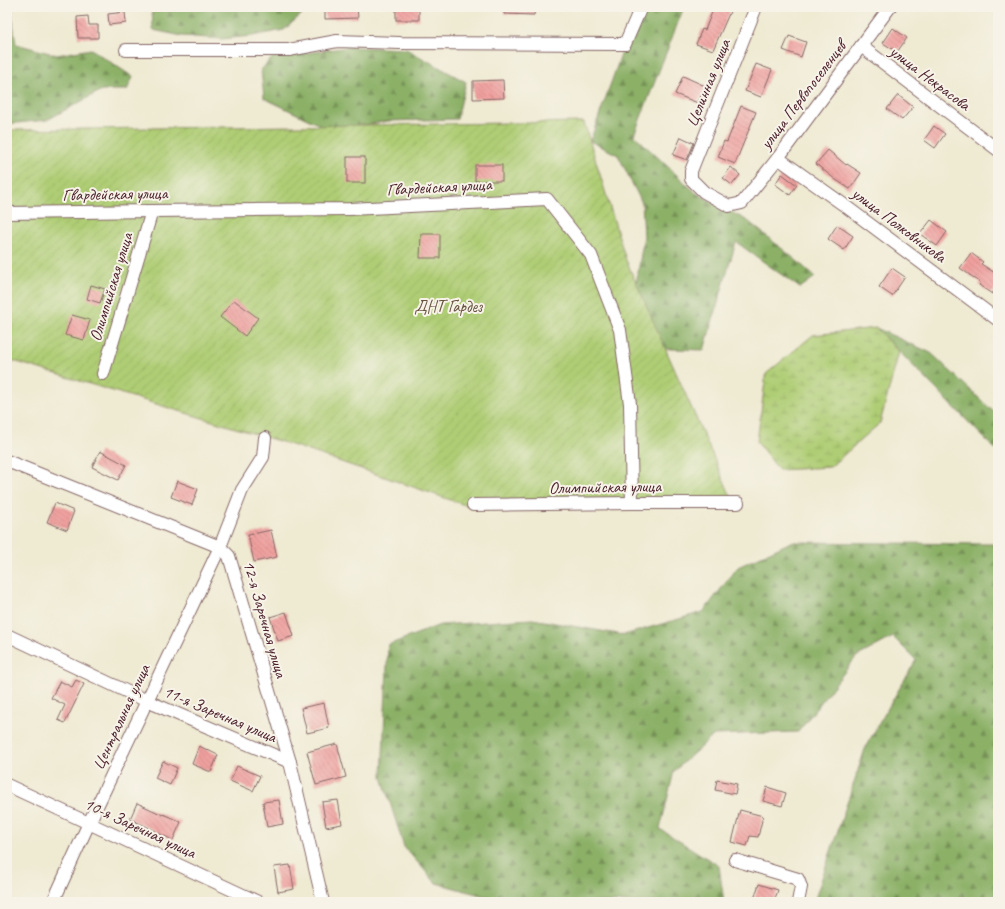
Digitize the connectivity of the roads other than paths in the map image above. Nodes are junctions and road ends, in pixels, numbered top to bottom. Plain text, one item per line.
1 (641, 7) edge
2 (756, 7) edge
3 (890, 7) edge
4 (861, 46) junction
5 (126, 50) dead end
6 (998, 150) edge
7 (778, 158) junction
8 (742, 203) joint
9 (152, 211) junction
10 (7, 213) edge
11 (998, 320) edge
12 (103, 374) dead end
13 (265, 438) dead end
14 (7, 462) edge
15 (632, 503) junction
16 (738, 503) dead end
17 (473, 505) dead end
18 (220, 547) junction
19 (7, 635) edge
20 (147, 701) junction
21 (290, 762) junction
22 (7, 784) edge
23 (89, 823) junction
24 (735, 860) dead end
25 (53, 902) edge
26 (258, 902) edge
27 (323, 902) edge
28 (798, 902) edge

1 - 5 street
2 - 8 street, Целинная улица
3 - 4 street, улица Первопоселенцев
4 - 6 street, улица Некрасова
4 - 7 street, улица Первопоселенцев
7 - 8 street, улица Первопоселенцев
7 - 11 street, улица Полковникова
9 - 10 street, Гвардейская улица
9 - 12 street, Олимпийская улица
9 - 15 street, Гвардейская улица
13 - 18 street, Центральная улица
14 - 18 street, 12-я Заречная улица
15 - 16 street, Олимпийская улица
15 - 17 street, Олимпийская улица
18 - 20 street, Центральная улица
18 - 21 street, 12-я Заречная улица
19 - 20 street, 11-я Заречная улица
20 - 21 street, 11-я Заречная улица
20 - 23 street, Центральная улица
21 - 27 street, 12-я Заречная улица
22 - 23 street, 10-я Заречная улица
23 - 25 street, Центральная улица
23 - 26 street, 10-я Заречная улица
24 - 28 street

